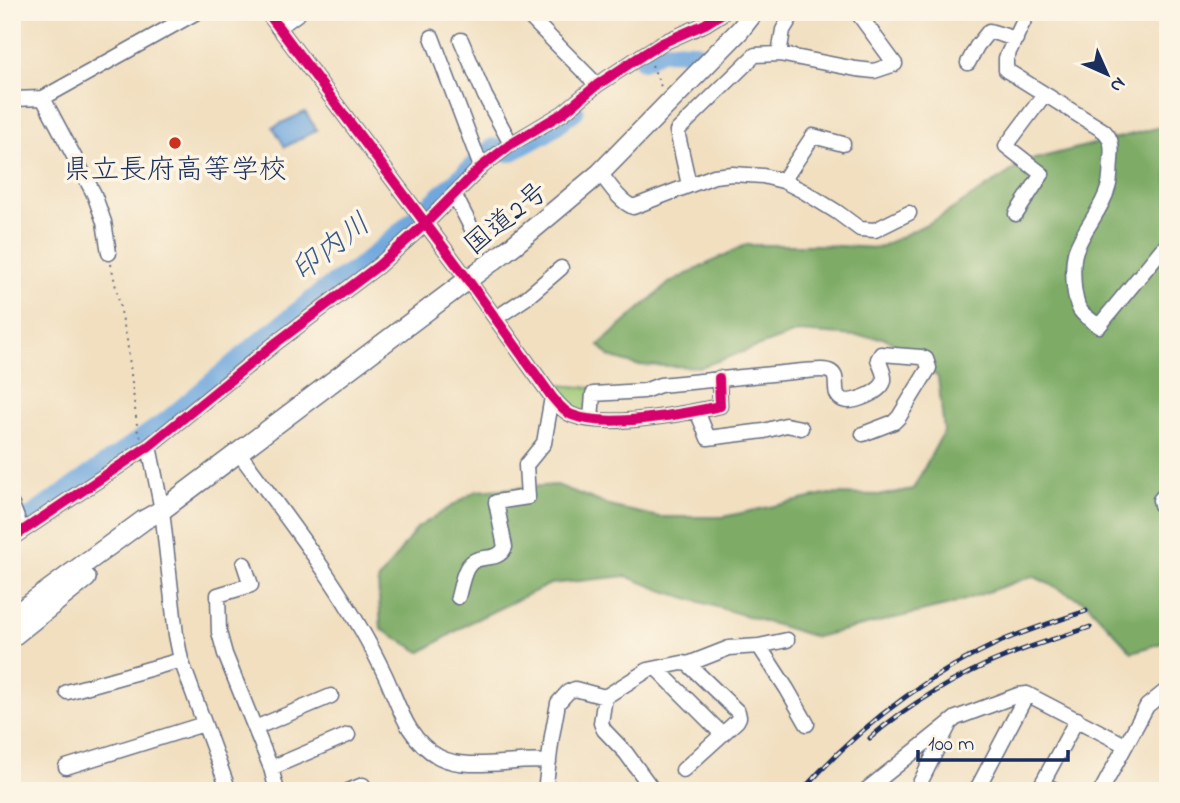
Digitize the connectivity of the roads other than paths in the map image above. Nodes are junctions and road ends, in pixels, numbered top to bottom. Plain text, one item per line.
1 (197, 12) edge
2 (267, 12) edge
3 (300, 12) edge
4 (525, 12) edge
5 (724, 12) edge
6 (754, 12) edge
7 (794, 12) edge
8 (857, 12) edge
9 (1028, 12) edge
10 (278, 28) junction
11 (432, 37) dead end
12 (1016, 39) junction
13 (461, 40) dead end
14 (780, 51) junction
15 (968, 63) dead end
16 (597, 85) junction
17 (1044, 95) junction
18 (43, 98) junction
19 (12, 99) edge
20 (843, 144) dead end
21 (505, 148) junction
22 (479, 163) junction
23 (600, 173) junction
24 (783, 181) junction
25 (689, 185) junction
26 (454, 194) junction
27 (909, 213) dead end
28 (1016, 214) dead end
29 (423, 220) junction
30 (472, 229) dead end
31 (1168, 245) edge
32 (108, 253) road end
33 (561, 268) dead end
34 (468, 280) junction
35 (496, 318) junction
36 (719, 378) junction
37 (552, 397) junction
38 (697, 411) junction
39 (591, 419) junction
40 (801, 428) dead end
41 (863, 434) dead end
42 (149, 446) junction
43 (239, 453) junction
44 (1168, 491) edge
45 (12, 505) edge
46 (162, 510) junction
47 (1168, 511) edge
48 (17, 534) edge
49 (244, 564) dead end
50 (458, 597) dead end
51 (12, 617) edge
52 (12, 637) edge
53 (787, 640) dead end
54 (759, 646) junction
55 (181, 660) junction
56 (688, 664) junction
57 (657, 668) junction
58 (1168, 689) edge
59 (67, 692) dead end
60 (1027, 694) junction
61 (331, 696) dead end
62 (605, 697) junction
63 (1077, 719) junction
64 (951, 721) junction
65 (204, 724) junction
66 (807, 724) dead end
67 (255, 727) junction
68 (722, 734) junction
69 (348, 735) dead end
70 (1125, 746) junction
71 (549, 762) junction
72 (66, 767) dead end
73 (271, 768) junction
74 (683, 770) dead end
75 (363, 785) dead end
76 (1040, 787) edge
77 (228, 791) edge
78 (277, 791) edge
79 (348, 791) edge
80 (545, 791) edge
81 (652, 791) edge
82 (865, 791) edge
83 (916, 791) edge
84 (976, 791) edge
85 (1056, 791) edge
86 (1101, 791) edge

1 - 18 street
2 - 10 street
3 - 10 street
4 - 16 street
5 - 16 street
6 - 23 highway, 国道2号
7 - 14 street
8 - 14 street
9 - 12 street
10 - 29 street
11 - 22 street
12 - 15 street
12 - 17 street
13 - 21 street
14 - 25 street
16 - 21 street
17 - 28 street
17 - 31 street
18 - 19 street
18 - 32 street
20 - 24 street
21 - 22 street
22 - 26 street
23 - 25 street
23 - 34 highway, 国道2号
24 - 25 street
24 - 27 street
26 - 29 street
26 - 30 street
29 - 34 street
29 - 42 street
33 - 35 street
34 - 35 street
34 - 43 highway, 国道2号
35 - 37 street
36 - 38 street
36 - 39 street
36 - 41 street
37 - 39 street
37 - 50 street
38 - 39 street
38 - 40 street
42 - 46 street
42 - 48 street
43 - 46 highway, 国道2号
43 - 71 street
44 - 47 street
45 - 48 street
46 - 51 highway, 国道2号
46 - 52 highway, 国道2号
46 - 55 street
49 - 67 street
53 - 54 street
54 - 56 street
54 - 66 street
55 - 59 street
55 - 65 street
56 - 57 street
56 - 68 street
57 - 62 street
57 - 68 street
58 - 70 street
60 - 63 street
60 - 64 street
60 - 84 street
61 - 67 street
62 - 71 street
62 - 81 street
63 - 70 street
63 - 76 street
64 - 82 street
64 - 83 street
65 - 72 street
65 - 77 street
67 - 73 street
68 - 74 street
69 - 73 street
70 - 86 street
71 - 80 street
73 - 78 street
75 - 79 street
76 - 85 street

